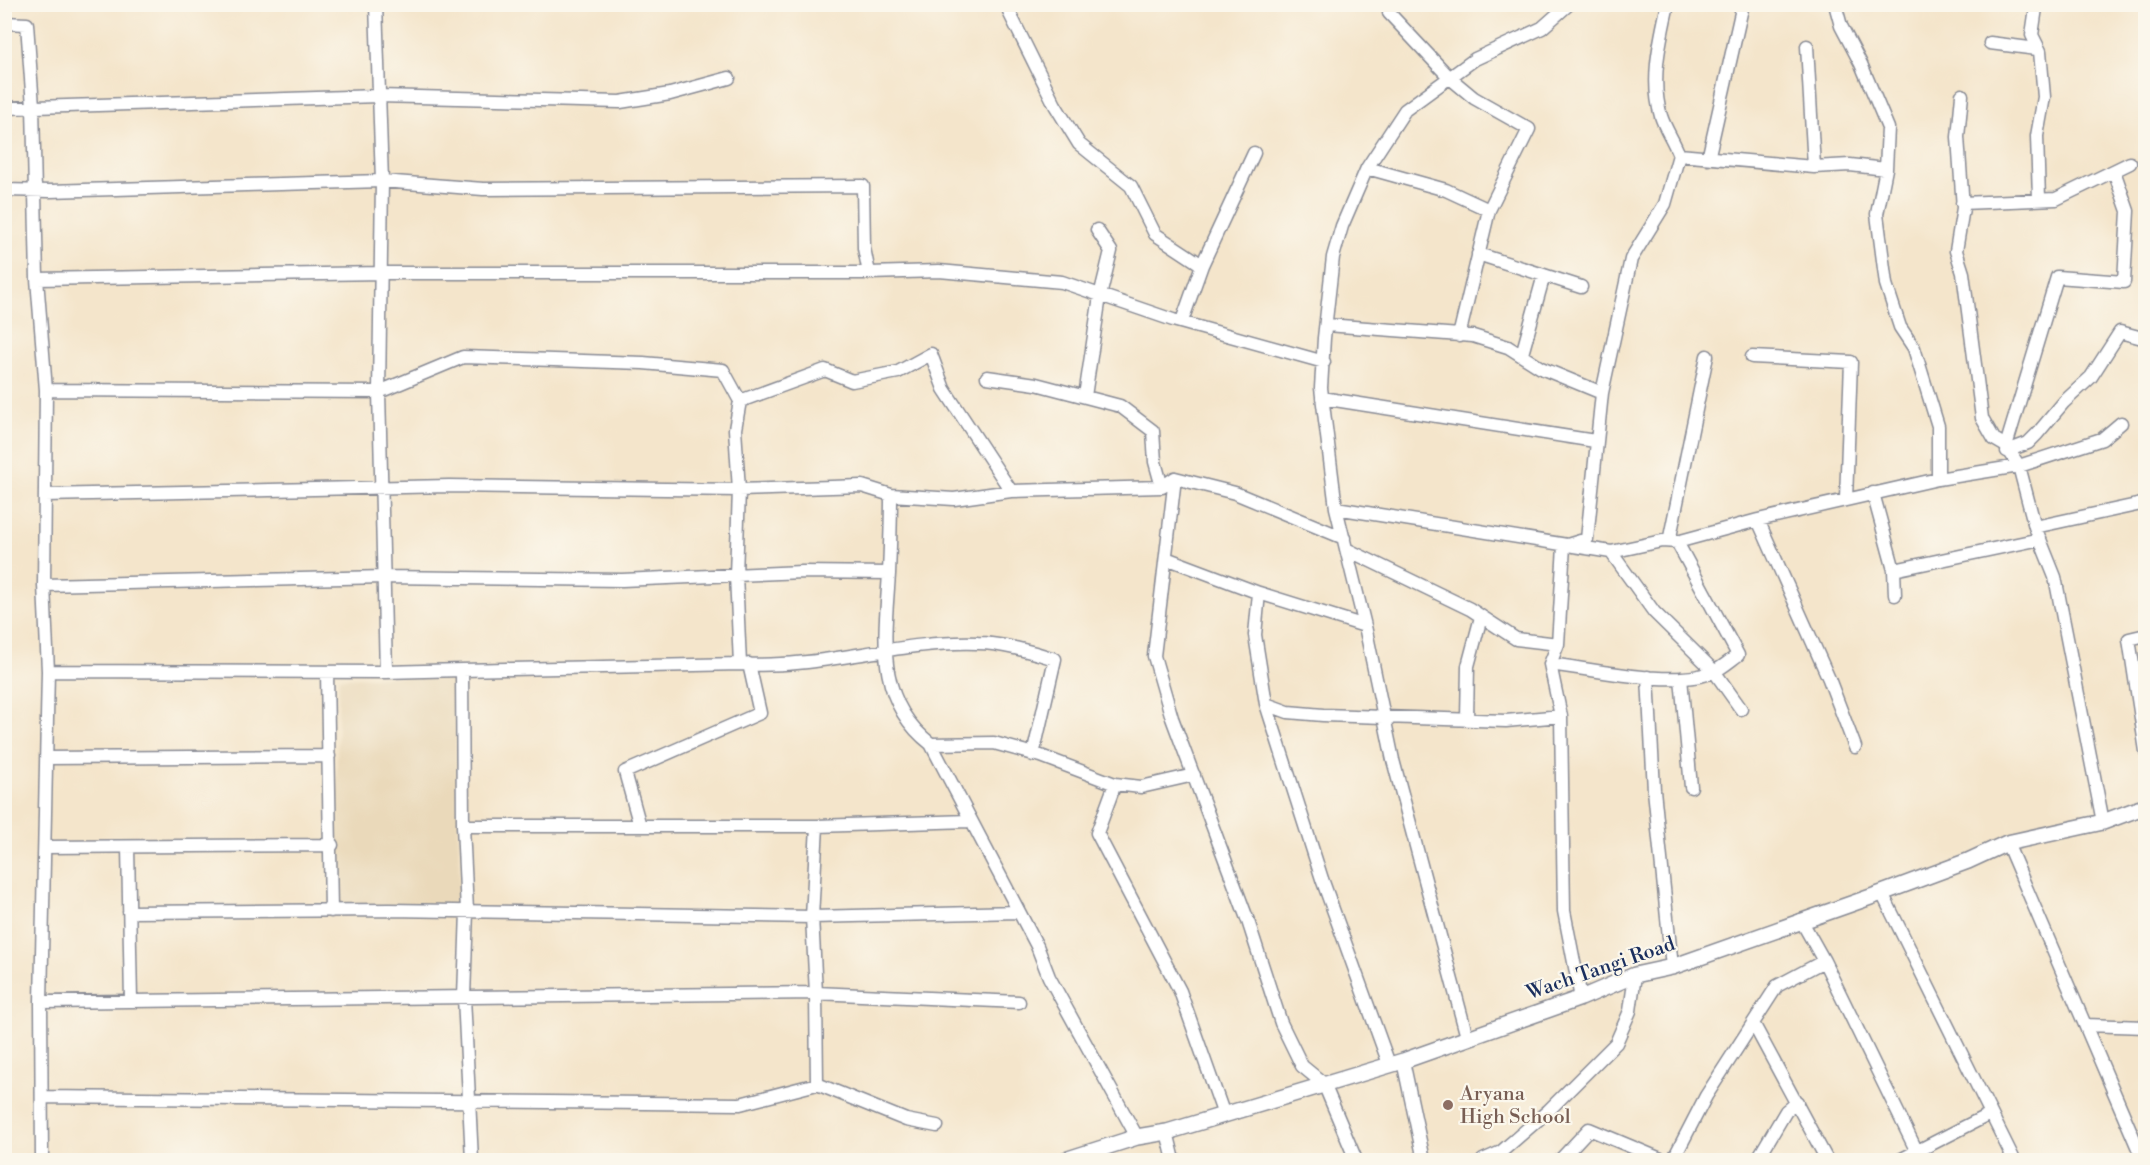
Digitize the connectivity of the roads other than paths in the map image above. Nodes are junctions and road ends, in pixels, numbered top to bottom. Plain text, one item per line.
1 (376, 4) edge
2 (1007, 4) edge
3 (1569, 4) edge
4 (1668, 4) edge
5 (1743, 4) edge
6 (1835, 4) edge
7 (2036, 8) dead end
8 (1389, 13) dead end
9 (4, 23) edge
10 (1990, 43) dead end
11 (1807, 46) dead end
12 (2037, 49) junction
13 (729, 78) dead end
14 (1450, 78) junction
15 (1962, 94) dead end
16 (378, 96) junction
17 (33, 106) junction
18 (4, 108) edge
19 (1254, 153) dead end
20 (1678, 154) junction
21 (1708, 159) junction
22 (2130, 163) dead end
23 (1814, 167) junction
24 (1367, 168) junction
25 (1886, 169) junction
26 (2114, 171) junction
27 (382, 181) junction
28 (4, 190) edge
29 (36, 191) junction
30 (2039, 199) junction
31 (1962, 203) junction
32 (1489, 210) junction
33 (1096, 230) dead end
34 (1478, 254) junction
35 (1203, 265) junction
36 (381, 273) junction
37 (869, 273) junction
38 (1544, 274) junction
39 (36, 279) junction
40 (1581, 287) dead end
41 (1100, 296) junction
42 (1182, 321) junction
43 (1327, 325) junction
44 (1459, 336) junction
45 (2145, 339) edge
46 (1522, 354) junction
47 (1707, 356) dead end
48 (1752, 357) dead end
49 (1324, 362) junction
50 (987, 377) dead end
51 (46, 390) junction
52 (380, 392) junction
53 (1602, 393) junction
54 (1085, 396) junction
55 (1322, 398) junction
56 (741, 401) junction
57 (2121, 423) dead end
58 (1596, 441) junction
59 (2007, 448) junction
60 (2019, 466) junction
61 (1175, 478) junction
62 (1938, 479) junction
63 (1162, 487) junction
64 (383, 488) junction
65 (739, 490) junction
66 (1011, 491) junction
67 (1873, 493) junction
68 (45, 495) junction
69 (891, 495) junction
70 (1846, 499) junction
71 (2145, 504) edge
72 (1336, 508) junction
73 (1758, 520) junction
74 (2035, 526) junction
75 (2040, 539) junction
76 (1677, 542) junction
77 (1345, 543) junction
78 (1564, 546) junction
79 (1611, 552) junction
80 (1167, 558) junction
81 (1894, 570) junction
82 (889, 573) junction
83 (736, 575) junction
84 (385, 577) junction
85 (44, 585) junction
86 (1259, 593) junction
87 (1895, 596) dead end
88 (1481, 616) junction
89 (1365, 626) junction
90 (2145, 635) edge
91 (1558, 644) junction
92 (884, 650) junction
93 (745, 664) junction
94 (1550, 664) junction
95 (462, 670) junction
96 (48, 671) junction
97 (1714, 671) junction
98 (327, 672) junction
99 (386, 672) junction
100 (1648, 677) junction
101 (1681, 678) junction
102 (1266, 704) junction
103 (1741, 709) dead end
104 (1383, 716) junction
105 (1562, 716) junction
106 (1467, 719) junction
107 (931, 744) junction
108 (1855, 747) dead end
109 (2145, 751) edge
110 (1033, 754) junction
111 (329, 756) junction
112 (46, 758) junction
113 (1194, 775) junction
114 (1115, 784) junction
115 (1691, 787) dead end
116 (2145, 806) edge
117 (969, 820) junction
118 (2103, 822) junction
119 (463, 826) junction
120 (640, 826) junction
121 (817, 826) junction
122 (2007, 843) junction
123 (332, 845) junction
124 (45, 847) junction
125 (128, 847) junction
126 (1881, 893) junction
127 (331, 911) junction
128 (467, 911) junction
129 (129, 912) junction
130 (1018, 912) junction
131 (812, 917) junction
132 (1801, 920) junction
133 (1824, 961) junction
134 (1672, 967) junction
135 (1635, 975) junction
136 (816, 993) junction
137 (464, 997) junction
138 (1581, 998) junction
139 (131, 1001) junction
140 (41, 1002) junction
141 (1019, 1002) dead end
142 (1752, 1023) junction
143 (2085, 1025) junction
144 (2145, 1027) edge
145 (1467, 1037) junction
146 (1396, 1062) junction
147 (818, 1084) junction
148 (1324, 1084) junction
149 (42, 1097) junction
150 (1797, 1102) junction
151 (468, 1104) junction
152 (1224, 1114) junction
153 (1990, 1114) junction
154 (937, 1126) dead end
155 (1167, 1132) junction
156 (1137, 1137) junction
157 (1503, 1156) edge
158 (1640, 1156) edge
159 (1919, 1156) edge
160 (42, 1161) edge
161 (472, 1161) edge
162 (1065, 1161) edge
163 (1174, 1161) edge
164 (1356, 1161) edge
165 (1424, 1161) edge
166 (1483, 1161) edge
167 (1560, 1161) edge
168 (1663, 1161) edge
169 (1673, 1161) edge
170 (1757, 1161) edge
171 (1827, 1161) edge
172 (1900, 1161) edge
173 (2014, 1161) edge
174 (2143, 1161) edge

1 - 16 street
2 - 35 street
3 - 14 street
4 - 20 street
5 - 21 street
6 - 25 street
7 - 12 street
8 - 14 street
9 - 17 street
10 - 12 street
11 - 23 street
12 - 30 street
13 - 16 street
14 - 24 street
14 - 32 street
15 - 31 street
16 - 17 street
16 - 27 street
17 - 18 street
17 - 29 street
19 - 35 street
20 - 21 street
20 - 53 street
21 - 23 street
22 - 26 street
23 - 25 street
24 - 32 street
24 - 43 street
25 - 62 street
26 - 30 street
26 - 59 street
27 - 29 street
27 - 36 street
27 - 37 street
28 - 29 street
29 - 39 street
30 - 31 street
31 - 59 street
32 - 34 street
33 - 41 street
34 - 38 street
34 - 44 street
35 - 42 street
36 - 37 street
36 - 39 street
36 - 52 street
37 - 41 street
38 - 40 street
38 - 46 street
39 - 51 street
41 - 42 street
41 - 54 street
42 - 49 street
43 - 44 street
43 - 49 street
44 - 46 street
45 - 59 street
46 - 53 street
47 - 76 street
48 - 70 street
49 - 55 street
50 - 54 street
51 - 52 street
51 - 68 street
52 - 56 street
52 - 64 street
53 - 58 street
54 - 63 street
55 - 58 street
55 - 72 street
56 - 65 street
56 - 66 street
57 - 60 street
58 - 78 street
59 - 60 street
60 - 62 street
60 - 74 street
61 - 63 street
61 - 77 street
61 - 80 street
62 - 67 street
63 - 66 street
64 - 65 street
64 - 68 street
64 - 84 street
65 - 69 street
65 - 83 street
66 - 69 street
67 - 70 street
67 - 81 street
68 - 85 street
69 - 82 street
70 - 73 street
71 - 74 street
72 - 77 street
72 - 78 street
73 - 76 street
73 - 108 street
74 - 75 street
75 - 81 street
75 - 118 street
76 - 79 street
76 - 97 street
77 - 88 street
77 - 89 street
78 - 79 street
78 - 91 street
79 - 97 street
80 - 86 street
80 - 113 street
81 - 87 street
82 - 83 street
82 - 92 street
83 - 84 street
83 - 93 street
84 - 85 street
84 - 99 street
85 - 96 street
86 - 89 street
86 - 102 street
88 - 91 street
88 - 106 street
89 - 104 street
90 - 109 street
91 - 94 street
92 - 93 street
92 - 107 street
92 - 110 street
93 - 95 street
93 - 120 street
94 - 100 street
94 - 105 street
95 - 99 street
95 - 119 street
96 - 98 street
96 - 112 street
97 - 101 street
97 - 103 street
98 - 99 street
98 - 111 street
100 - 101 street
100 - 134 street
101 - 115 street
102 - 104 street
102 - 146 street
104 - 106 street
104 - 145 street
105 - 106 street
105 - 138 street
107 - 110 street
107 - 117 street
110 - 114 street
111 - 112 street
111 - 123 street
112 - 124 street
113 - 114 street
113 - 148 street
114 - 152 street
116 - 118 main road, Wach Tangi Road
117 - 121 street
117 - 130 street
118 - 122 main road, Wach Tangi Road
119 - 120 street
119 - 128 street
120 - 121 street
121 - 131 street
122 - 126 main road, Wach Tangi Road
122 - 143 street
123 - 125 street
123 - 127 street
124 - 125 street
124 - 140 street
125 - 129 street
126 - 132 main road, Wach Tangi Road
126 - 153 street
127 - 128 street
127 - 129 street
128 - 131 street
128 - 137 street
129 - 139 street
130 - 131 street
130 - 156 street
131 - 136 street
132 - 133 street
132 - 134 main road, Wach Tangi Road
133 - 142 street
133 - 159 street
134 - 135 main road, Wach Tangi Road
135 - 138 main road, Wach Tangi Road
135 - 157 street
136 - 137 street
136 - 141 street
136 - 147 street
137 - 139 street
137 - 151 street
138 - 145 main road, Wach Tangi Road
139 - 140 street
140 - 149 street
142 - 150 street
142 - 169 street
143 - 144 street
143 - 174 street
145 - 146 main road, Wach Tangi Road
146 - 148 main road, Wach Tangi Road
146 - 165 street
147 - 151 street
147 - 154 street
148 - 152 main road, Wach Tangi Road
148 - 164 street
149 - 151 street
149 - 160 street
150 - 170 street
150 - 171 street
151 - 161 street
152 - 155 main road, Wach Tangi Road
153 - 159 street
153 - 173 street
155 - 156 main road, Wach Tangi Road
155 - 163 street
156 - 162 main road, Wach Tangi Road
157 - 166 street
158 - 167 street
158 - 168 street
159 - 172 street

